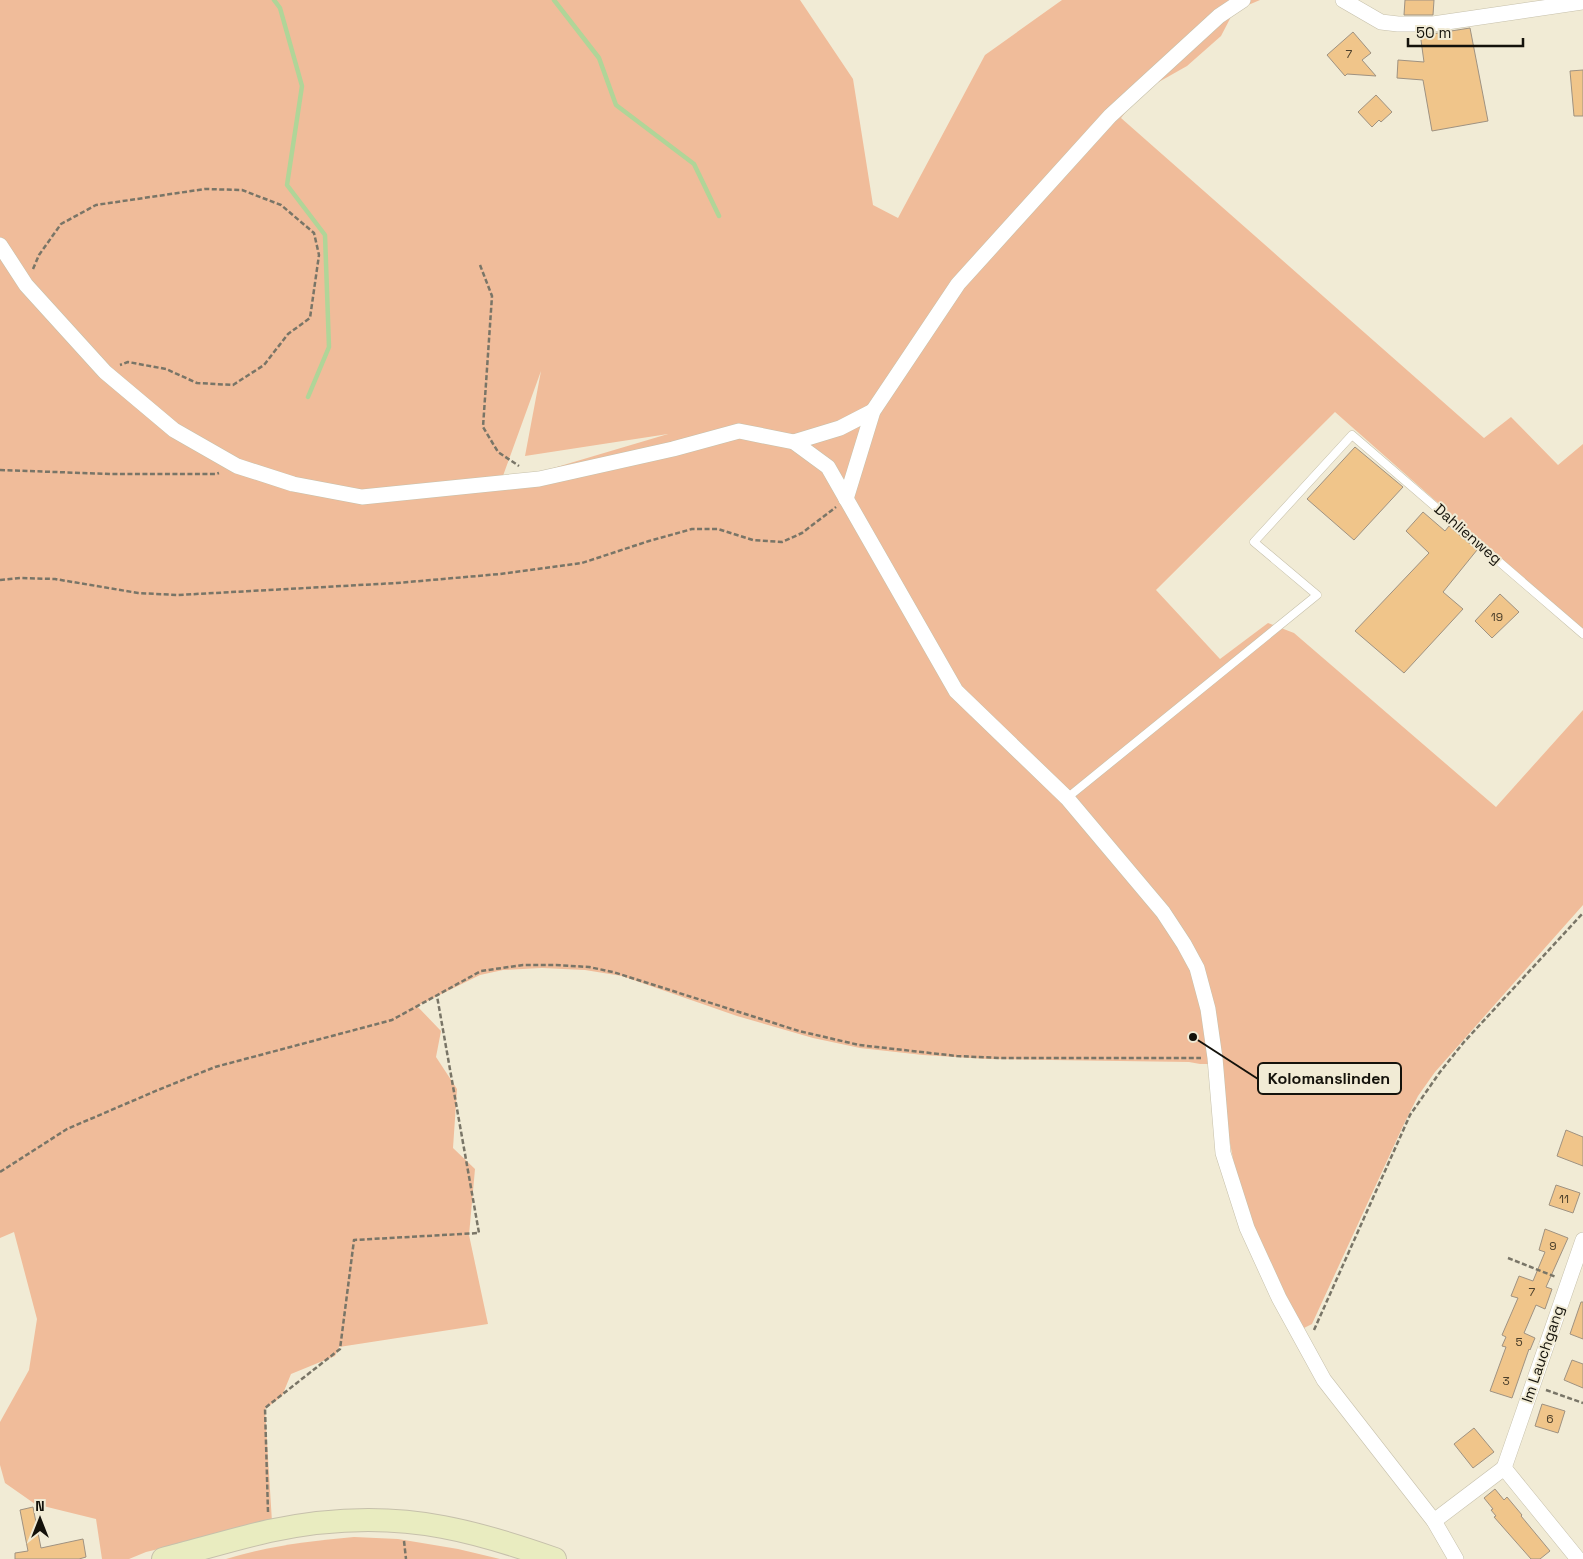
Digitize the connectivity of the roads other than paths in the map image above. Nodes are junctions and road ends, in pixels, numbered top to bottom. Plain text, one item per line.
1 (1243, 0) edge
2 (1343, 0) edge
3 (1583, 2) edge
4 (0, 245) edge
5 (873, 411) junction
6 (794, 442) junction
7 (846, 499) junction
8 (1583, 634) edge
9 (1067, 798) junction
10 (1583, 1240) edge
11 (1504, 1468) junction
12 (1434, 1521) junction
13 (163, 1559) edge
14 (556, 1559) edge
15 (1456, 1559) edge
16 (1578, 1559) edge

1 - 5 street
2 - 3 street
4 - 6 street
5 - 6 street
5 - 7 street
6 - 7 street
7 - 9 street
8 - 9 lane, Dahlienweg
9 - 12 street
10 - 11 street, Im Lauchgang
11 - 12 street
11 - 16 street
12 - 15 street
13 - 14 street

